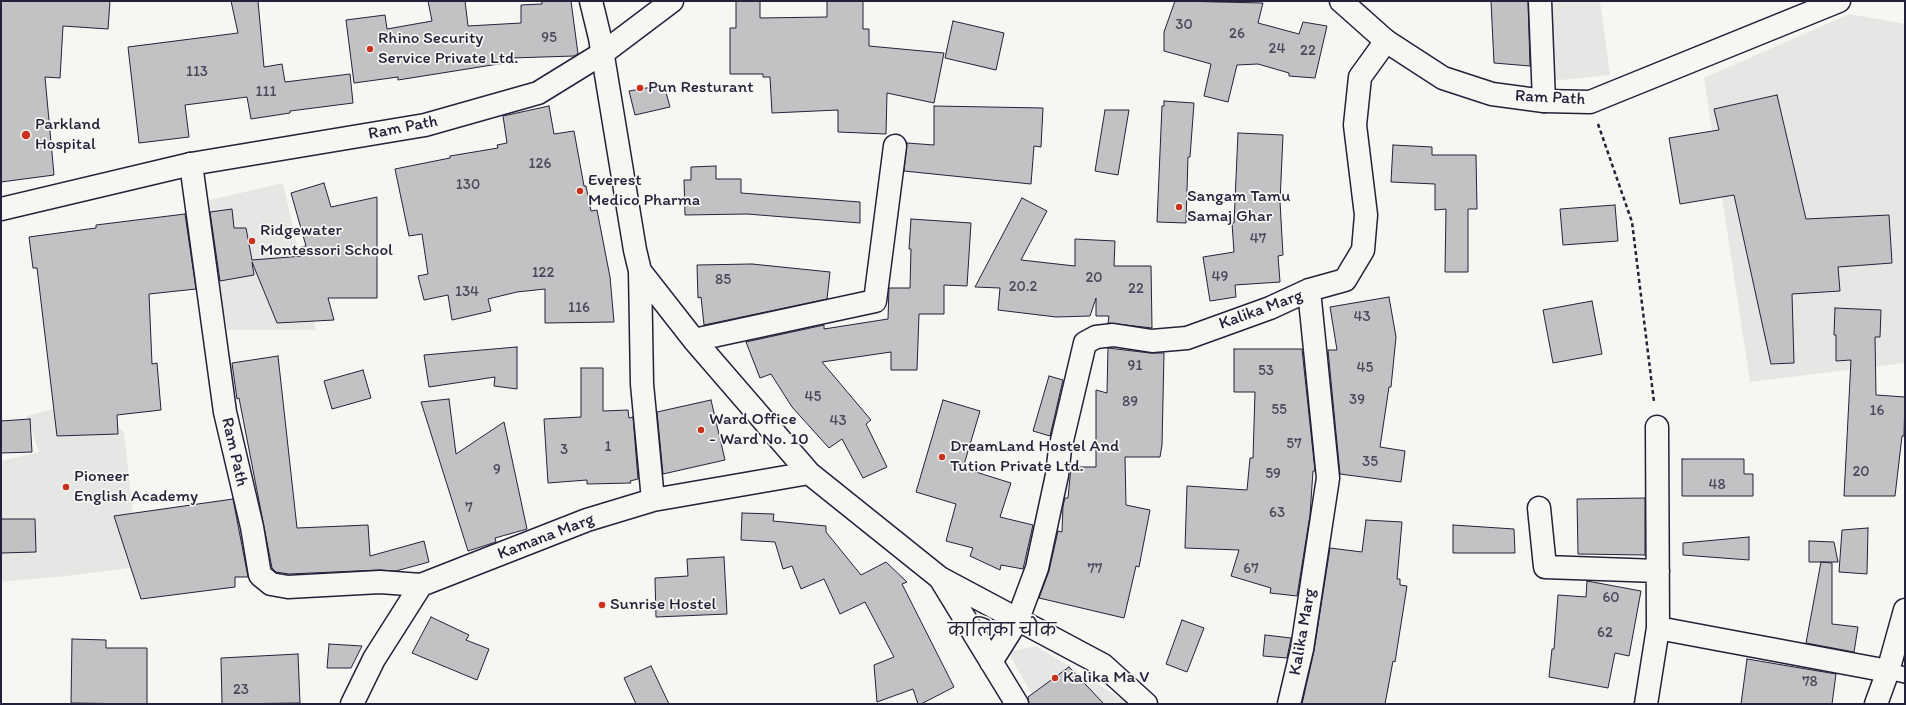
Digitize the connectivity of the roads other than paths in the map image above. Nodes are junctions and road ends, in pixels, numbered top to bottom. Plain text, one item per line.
1 (591, 1) edge
2 (672, 1) edge
3 (1341, 1) edge
4 (1540, 1) edge
5 (1828, 3) edge
6 (1386, 40) junction
7 (603, 53) junction
8 (1544, 101) junction
9 (895, 146) dead end
10 (191, 164) junction
11 (1, 209) edge
12 (640, 271) junction
13 (1309, 290) junction
14 (694, 340) junction
15 (1656, 427) road end
16 (809, 473) junction
17 (653, 500) junction
18 (1539, 508) dead end
19 (1658, 570) junction
20 (940, 578) junction
21 (421, 585) junction
22 (1905, 610) edge
23 (1018, 619) junction
24 (1658, 628) junction
25 (991, 662) junction
26 (1896, 673) edge
27 (352, 704) edge
28 (1017, 704) edge
29 (1146, 704) edge
30 (1290, 704) edge
31 (1646, 704) edge
32 (1876, 704) edge

1 - 7 street
2 - 7 street, Ram Path
3 - 6 street, Ram Path
4 - 8 street
5 - 8 street, Ram Path
6 - 8 street, Ram Path
6 - 13 street
7 - 10 street, Ram Path
7 - 12 street
9 - 14 street
10 - 11 street, Ram Path
10 - 21 street, Ram Path
12 - 14 street
12 - 17 street
13 - 23 street, Kalika Marg
13 - 30 street, Kalika Marg
14 - 16 street
15 - 19 street
16 - 17 street, Kamana Marg
16 - 20 street
17 - 21 street, Kamana Marg
18 - 19 street
19 - 24 street
20 - 23 street
20 - 25 street
21 - 27 street
22 - 26 street
23 - 25 street
23 - 29 street
24 - 26 street
24 - 31 street
25 - 28 street
26 - 32 street

